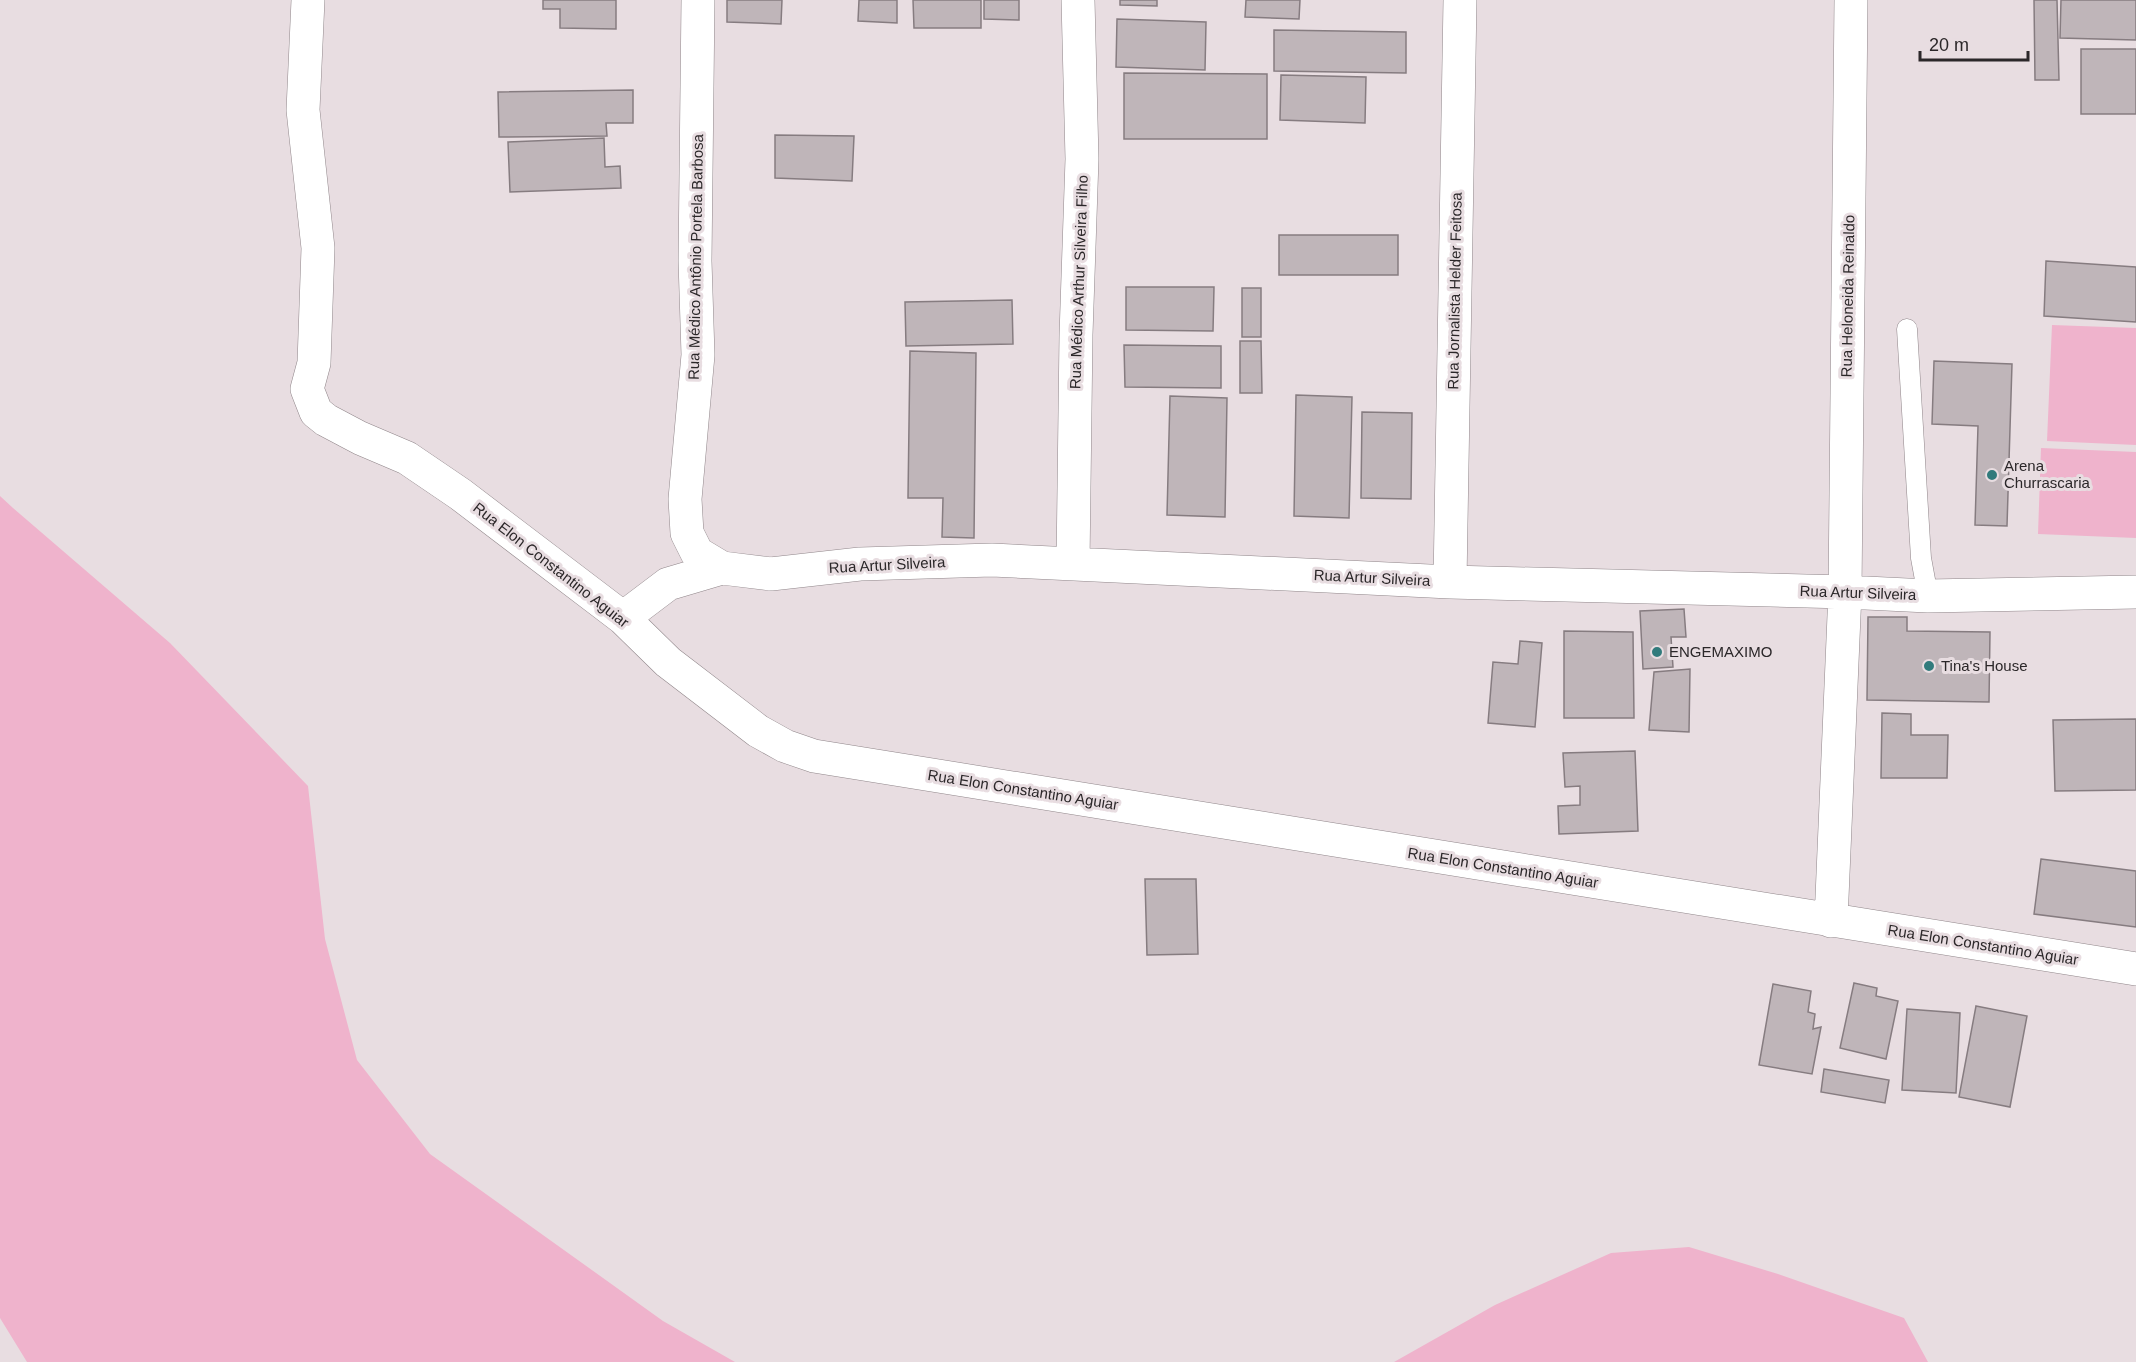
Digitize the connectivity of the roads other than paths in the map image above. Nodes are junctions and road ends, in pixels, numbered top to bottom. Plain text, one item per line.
1 (308, 0) edge
2 (698, 0) edge
3 (1078, 0) edge
4 (1460, 0) edge
5 (1851, 0) edge
6 (1907, 329) dead end
7 (1072, 564) junction
8 (723, 568) junction
9 (1450, 582) junction
10 (1845, 592) junction
11 (2136, 592) edge
12 (1928, 596) junction
13 (623, 618) junction
14 (1831, 921) junction
15 (2136, 969) edge

1 - 13 street, Rua Elon Constantino Aguiar
2 - 8 street, Rua Médico Antônio Portela Barbosa
3 - 7 street, Rua Médico Arthur Silveira Filho
4 - 9 street, Rua Jornalista Helder Feitosa
5 - 10 street, Rua Heloneida Reinaldo
6 - 12 lane
7 - 8 street, Rua Artur Silveira
7 - 9 street, Rua Artur Silveira
8 - 13 street, Rua Artur Silveira
9 - 10 street, Rua Artur Silveira
10 - 12 street, Rua Artur Silveira
10 - 14 street, Rua Heloneida Reinaldo
11 - 12 street, Rua Artur Silveira
13 - 14 street, Rua Elon Constantino Aguiar
14 - 15 street, Rua Elon Constantino Aguiar

